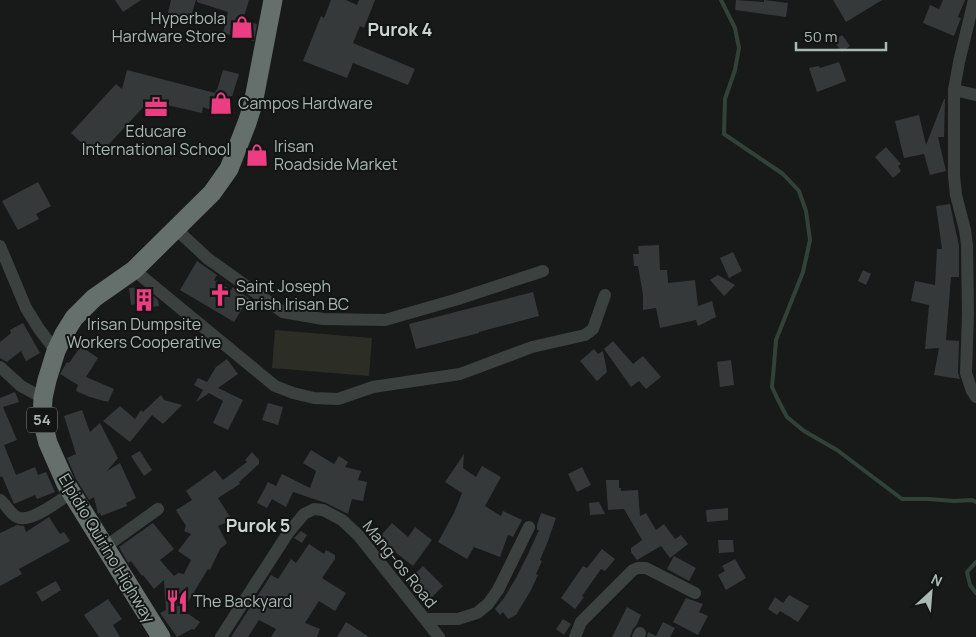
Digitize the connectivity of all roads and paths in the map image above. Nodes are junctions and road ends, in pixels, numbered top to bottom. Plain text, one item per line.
1 (273, 0) edge
2 (974, 0) edge
3 (954, 90) junction
4 (976, 95) edge
5 (176, 230) junction
6 (0, 246) edge
7 (134, 270) junction
8 (543, 271) dead end
9 (604, 295) dead end
10 (56, 352) junction
11 (0, 367) edge
12 (976, 397) edge
13 (43, 398) junction
14 (71, 493) junction
15 (0, 500) edge
16 (158, 509) dead end
17 (529, 527) dead end
18 (105, 547) junction
19 (694, 594) dead end
20 (425, 619) junction
21 (158, 636) edge
22 (221, 637) edge
23 (439, 637) edge
24 (575, 637) edge

1 - 5 highway, Elpidio Quirino Highway / 54
2 - 3 street
3 - 4 street
3 - 12 street
5 - 7 highway, Elpidio Quirino Highway / 54
5 - 8 street
6 - 10 street
7 - 9 street
7 - 10 highway, Elpidio Quirino Highway / 54
10 - 13 highway, Elpidio Quirino Highway / 54
11 - 13 street
13 - 14 highway, Elpidio Quirino Highway / 54
14 - 15 street
14 - 18 highway, Elpidio Quirino Highway / 54
16 - 18 street
17 - 20 street
18 - 21 highway, Elpidio Quirino Highway / 54
19 - 24 street
20 - 22 street, Mang-os Road
20 - 23 street, Mang-os Road

